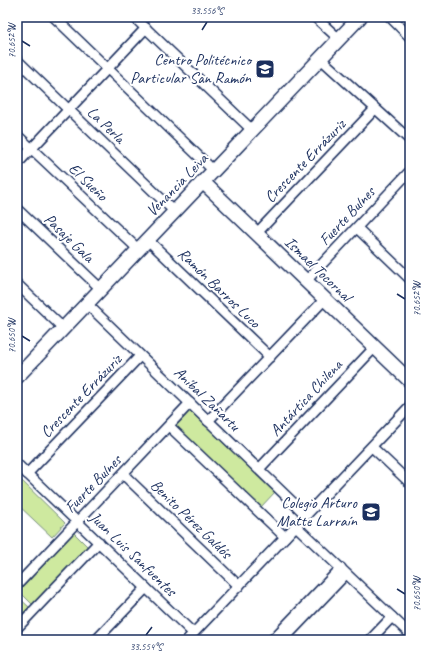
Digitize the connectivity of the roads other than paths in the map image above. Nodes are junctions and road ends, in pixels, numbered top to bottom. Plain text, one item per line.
1 (54, 17) edge
2 (134, 17) edge
3 (315, 17) edge
4 (360, 17) edge
5 (390, 17) edge
6 (146, 28) junction
7 (410, 37) edge
8 (339, 39) junction
9 (321, 59) junction
10 (17, 60) edge
11 (108, 68) junction
12 (375, 108) junction
13 (68, 110) junction
14 (252, 130) junction
15 (17, 135) edge
16 (410, 140) edge
17 (31, 148) junction
18 (17, 164) edge
19 (214, 170) junction
20 (409, 176) edge
21 (203, 182) junction
22 (17, 209) edge
23 (175, 212) junction
24 (356, 228) junction
25 (256, 234) junction
26 (148, 240) junction
27 (138, 250) junction
28 (410, 279) edge
29 (306, 281) junction
30 (17, 285) edge
31 (101, 289) junction
32 (325, 299) junction
33 (87, 304) junction
34 (64, 329) junction
35 (375, 347) junction
36 (140, 356) junction
37 (270, 357) junction
38 (17, 377) edge
39 (410, 381) edge
40 (190, 404) junction
41 (410, 406) edge
42 (208, 421) junction
43 (169, 426) junction
44 (372, 447) junction
45 (17, 464) edge
46 (259, 469) junction
47 (27, 474) junction
48 (123, 474) junction
49 (410, 483) edge
50 (306, 515) junction
51 (78, 522) junction
52 (296, 526) junction
53 (285, 537) junction
54 (99, 542) junction
55 (344, 571) junction
56 (17, 585) edge
57 (239, 586) junction
58 (146, 588) junction
59 (392, 617) junction
60 (17, 628) edge
61 (410, 634) edge
62 (190, 637) edge
63 (96, 640) edge
64 (272, 640) edge
65 (283, 640) edge
66 (370, 640) edge

1 - 11 street
2 - 6 street
3 - 8 street
4 - 8 street, Venancia Leiva
5 - 7 street
6 - 11 street
6 - 14 street
8 - 9 street, Venancia Leiva
9 - 12 street
9 - 14 street, Venancia Leiva
10 - 13 street, La Perla
11 - 13 street
11 - 19 street
12 - 16 street
12 - 25 street, Crescente Errázuriz
13 - 17 street
13 - 23 street, La Perla
14 - 19 street, Venancia Leiva
15 - 17 street, El Sueño
17 - 18 street
17 - 27 street, El Sueño
19 - 21 street, Venancia Leiva
20 - 24 street, Fuerte Bulnes
21 - 23 street, Venancia Leiva
21 - 25 street, Ismael Tocornal
22 - 31 street, Pasaje Gala
23 - 26 street, Venancia Leiva
24 - 28 street
24 - 29 street, Fuerte Bulnes
25 - 29 street, Ismael Tocornal
26 - 27 street, Venancia Leiva
26 - 37 street, Ramón Barros Luco
27 - 31 street, Venancia Leiva
29 - 32 street, Ismael Tocornal
30 - 34 street
31 - 33 street, Venancia Leiva
32 - 35 street, Ismael Tocornal
32 - 37 street
33 - 34 street, Venancia Leiva
33 - 36 street, Aníbal Zañartu
34 - 38 street, Venancia Leiva
35 - 39 street, Ismael Tocornal
35 - 46 street, Antártica Chilena
36 - 40 street, Aníbal Zañartu
36 - 47 street, Crescente Errázuriz
37 - 42 street
40 - 42 street, Aníbal Zañartu
40 - 43 street, Fuerte Bulnes
41 - 44 street
42 - 46 street, Aníbal Zañartu
43 - 48 street, Fuerte Bulnes
43 - 53 street
44 - 49 street
44 - 50 street
45 - 47 street, Juan Luis Sanfuentes
46 - 50 street, Aníbal Zañartu
47 - 51 street, Juan Luis Sanfuentes
48 - 51 street, Fuerte Bulnes
48 - 57 street, Benito Pérez Galdós
50 - 52 street
51 - 54 street, Juan Luis Sanfuentes
51 - 56 street, Fuerte Bulnes
52 - 53 street
52 - 55 street
53 - 57 street
54 - 58 street, Juan Luis Sanfuentes
54 - 60 street
55 - 59 street
55 - 64 street
55 - 65 street
57 - 62 street
58 - 62 street, Juan Luis Sanfuentes
58 - 63 street
59 - 61 street
59 - 66 street

